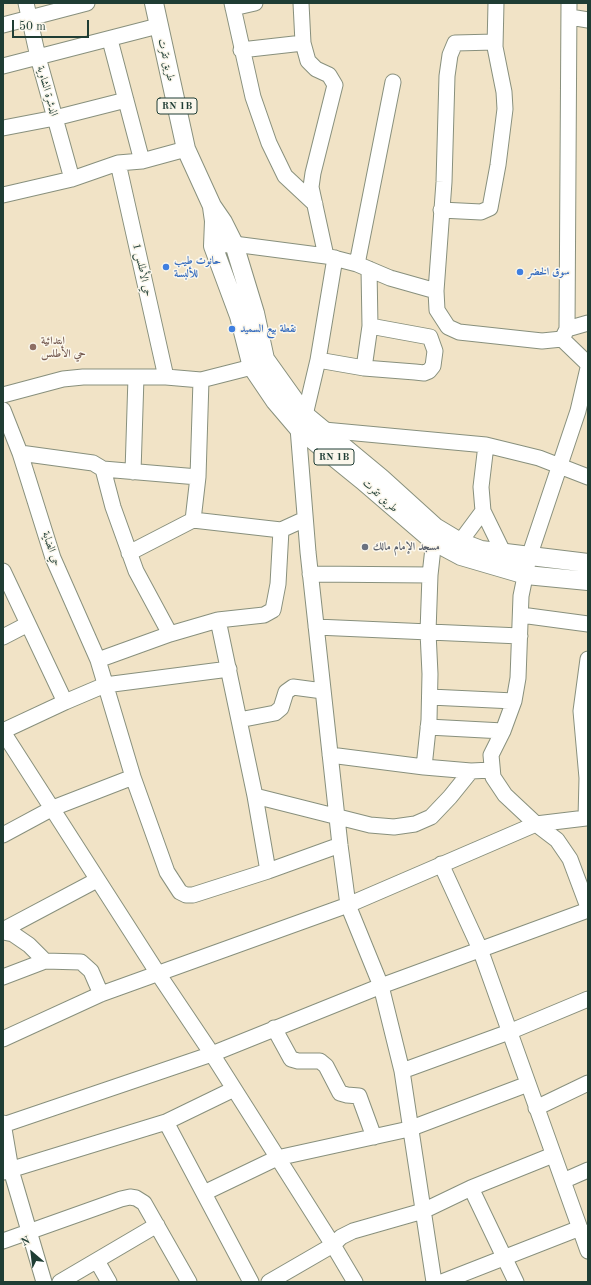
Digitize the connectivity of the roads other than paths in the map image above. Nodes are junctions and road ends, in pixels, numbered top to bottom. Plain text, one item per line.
1 (26, 3) edge
2 (87, 3) edge
3 (154, 3) edge
4 (255, 3) edge
5 (301, 3) edge
6 (496, 3) edge
7 (232, 5) edge
8 (569, 10) edge
9 (30, 19) junction
10 (588, 20) edge
11 (3, 25) edge
12 (158, 26) junction
13 (110, 40) junction
14 (495, 42) junction
15 (303, 43) junction
16 (241, 50) junction
17 (38, 57) junction
18 (3, 66) edge
19 (393, 82) dead end
20 (126, 100) junction
21 (54, 118) junction
22 (3, 128) edge
23 (186, 149) junction
24 (142, 162) junction
25 (118, 163) junction
26 (72, 179) junction
27 (3, 194) edge
28 (315, 204) junction
29 (212, 206) junction
30 (441, 210) junction
31 (234, 244) junction
32 (213, 246) junction
33 (330, 257) junction
34 (363, 266) junction
35 (436, 291) junction
36 (588, 323) edge
37 (370, 326) junction
38 (565, 334) junction
39 (318, 360) junction
40 (258, 363) junction
41 (588, 364) edge
42 (364, 368) junction
43 (588, 368) edge
44 (136, 377) junction
45 (166, 377) junction
46 (201, 380) junction
47 (3, 395) edge
48 (3, 410) edge
49 (583, 413) edge
50 (302, 422) junction
51 (324, 430) junction
52 (486, 445) junction
53 (20, 453) junction
54 (559, 467) junction
55 (103, 469) junction
56 (133, 472) junction
57 (198, 477) junction
58 (588, 477) edge
59 (483, 511) junction
60 (305, 519) junction
61 (193, 520) junction
62 (281, 530) junction
63 (434, 534) junction
64 (460, 542) junction
65 (129, 553) junction
66 (504, 554) junction
67 (588, 563) edge
68 (528, 566) junction
69 (3, 571) edge
70 (310, 574) junction
71 (430, 575) junction
72 (588, 581) edge
73 (521, 615) junction
74 (218, 620) junction
75 (28, 624) junction
76 (588, 624) edge
77 (316, 627) junction
78 (428, 632) junction
79 (170, 634) junction
80 (520, 636) junction
81 (3, 637) edge
82 (588, 659) edge
83 (98, 660) junction
84 (229, 669) junction
85 (105, 685) junction
86 (323, 691) junction
87 (430, 696) junction
88 (514, 701) junction
89 (65, 702) junction
90 (240, 720) junction
91 (428, 727) junction
92 (503, 731) junction
93 (586, 731) edge
94 (3, 732) edge
95 (330, 755) junction
96 (424, 767) junction
97 (492, 770) junction
98 (470, 771) junction
99 (133, 777) junction
100 (255, 796) junction
101 (53, 808) junction
102 (337, 817) junction
103 (587, 821) edge
104 (536, 824) junction
105 (3, 835) edge
106 (340, 845) junction
107 (441, 864) junction
108 (268, 871) junction
109 (97, 880) junction
110 (348, 905) junction
111 (588, 909) edge
112 (3, 931) edge
113 (480, 949) junction
114 (45, 961) junction
115 (157, 972) junction
116 (3, 977) edge
117 (381, 986) junction
118 (101, 994) junction
119 (588, 999) edge
120 (274, 1028) junction
121 (509, 1032) junction
122 (3, 1039) edge
123 (212, 1054) junction
124 (402, 1071) junction
125 (588, 1083) edge
126 (528, 1084) junction
127 (234, 1089) junction
128 (536, 1108) junction
129 (166, 1122) junction
130 (3, 1125) edge
131 (409, 1129) junction
132 (374, 1137) junction
133 (553, 1155) junction
134 (277, 1158) junction
135 (588, 1170) edge
136 (7, 1171) edge
137 (563, 1181) junction
138 (470, 1188) junction
139 (204, 1193) junction
140 (423, 1211) junction
141 (157, 1225) junction
142 (580, 1228) junction
143 (29, 1231) junction
144 (3, 1241) edge
145 (333, 1245) junction
146 (588, 1251) edge
147 (505, 1258) junction
148 (97, 1261) junction
149 (44, 1282) edge
150 (60, 1282) edge
151 (109, 1282) edge
152 (189, 1282) edge
153 (251, 1282) edge
154 (269, 1282) edge
155 (355, 1282) edge
156 (434, 1282) edge
157 (442, 1282) edge
158 (516, 1282) edge

1 - 9 street, الدشرة الشاوية
2 - 9 street
3 - 12 main road, طريق تقرت / RN 1B
4 - 7 street
5 - 15 street
6 - 14 street
7 - 16 street
8 - 10 street
8 - 38 street
9 - 11 street
9 - 17 street, الدشرة الشاوية
12 - 13 street
12 - 23 main road, طريق تقرت / RN 1B
13 - 17 street
13 - 20 street
14 - 30 street
14 - 30 street
15 - 16 street
15 - 28 street
16 - 28 street
17 - 18 street
17 - 21 street, الدشرة الشاوية
19 - 34 street
20 - 21 street
20 - 24 street
21 - 22 street
21 - 26 street, الدشرة الشاوية
23 - 24 street
23 - 29 main road, طريق تقرت / RN 1B
24 - 25 street
25 - 26 street
25 - 45 street, حي الأطلس 1
26 - 27 street
28 - 33 street
29 - 31 main road, طريق تقرت / RN 1B
29 - 32 main road, طريق تقرت / RN 1B
30 - 35 street
31 - 32 street
31 - 33 street
31 - 40 main road, طريق تقرت / RN 1B
32 - 40 main road, طريق تقرت / RN 1B
33 - 34 street
33 - 39 street
34 - 35 street
34 - 37 street
35 - 38 street
36 - 38 street
37 - 42 street
37 - 42 street
38 - 41 street
39 - 42 street
39 - 50 street
40 - 46 street
40 - 50 main road, طريق تقرت / RN 1B
43 - 49 street
44 - 45 street
44 - 47 street
44 - 56 street
45 - 46 street
46 - 57 street
48 - 53 street, حي الضاية
49 - 54 street
50 - 51 main road, طريق تقرت / RN 1B
50 - 60 street
50 - 63 main road, طريق تقرت / RN 1B
51 - 52 street
51 - 63 main road, طريق تقرت / RN 1B
52 - 54 street
52 - 59 street
53 - 55 street
53 - 83 street, حي الضاية
54 - 58 street
54 - 68 street
55 - 56 street
55 - 65 street
56 - 57 street
57 - 61 street
59 - 64 street
59 - 66 street
60 - 62 street
60 - 70 street
61 - 62 street
61 - 65 street
62 - 74 street
63 - 64 main road, طريق تقرت / RN 1B
63 - 68 main road, طريق تقرت / RN 1B
63 - 71 street
64 - 66 main road, طريق تقرت / RN 1B
65 - 79 street
66 - 68 main road, طريق تقرت / RN 1B
67 - 68 main road, طريق تقرت / RN 1B
68 - 72 main road, طريق تقرت / RN 1B
68 - 73 street
69 - 75 street
70 - 71 street
70 - 77 street
71 - 78 street
73 - 76 street
73 - 80 street
74 - 79 street
74 - 84 street
75 - 81 street
75 - 89 street
77 - 78 street
77 - 86 street
78 - 80 street
78 - 87 street
79 - 83 street
80 - 88 street
82 - 93 street
83 - 85 street, حي الضاية
84 - 85 street
84 - 90 street
85 - 89 street
85 - 99 street, حي الضاية
86 - 90 street
86 - 95 street
87 - 88 street
87 - 91 street
88 - 92 street
89 - 94 street
90 - 100 street
91 - 92 street
91 - 96 street
92 - 97 street
93 - 103 street
94 - 101 street
95 - 96 street
95 - 102 street
96 - 98 street
97 - 98 street
97 - 104 street
98 - 102 street
99 - 101 street
99 - 108 street, حي الضاية
100 - 102 street
100 - 108 street
101 - 105 street
101 - 109 street
102 - 106 street
103 - 104 street
104 - 107 street
104 - 111 street
106 - 108 street, حي الضاية
106 - 110 street
107 - 110 street
107 - 113 street
109 - 112 street
109 - 115 street
110 - 115 street
110 - 117 street
111 - 113 street
112 - 114 street
113 - 117 street
113 - 121 street
114 - 116 street
114 - 118 street
115 - 118 street
115 - 123 street
117 - 120 street
117 - 124 street
118 - 122 street
119 - 121 street
120 - 123 street
120 - 132 street
121 - 124 street
121 - 126 street
123 - 127 street
123 - 130 street
124 - 131 street
125 - 128 street
126 - 128 street
126 - 131 street
127 - 129 street
127 - 134 street
128 - 133 street
129 - 136 street
129 - 139 street
130 - 136 street
131 - 132 street
131 - 140 street
132 - 134 street
133 - 137 street
133 - 138 street
134 - 139 street
134 - 145 street
135 - 137 street
136 - 143 street
137 - 142 street
138 - 140 street
138 - 147 street
139 - 153 street
140 - 145 street
140 - 156 street
141 - 143 street
141 - 148 street
141 - 152 street
142 - 146 street
142 - 147 street
143 - 144 street
143 - 149 street
145 - 154 street
145 - 155 street
147 - 157 street
147 - 158 street
148 - 150 street
148 - 151 street

